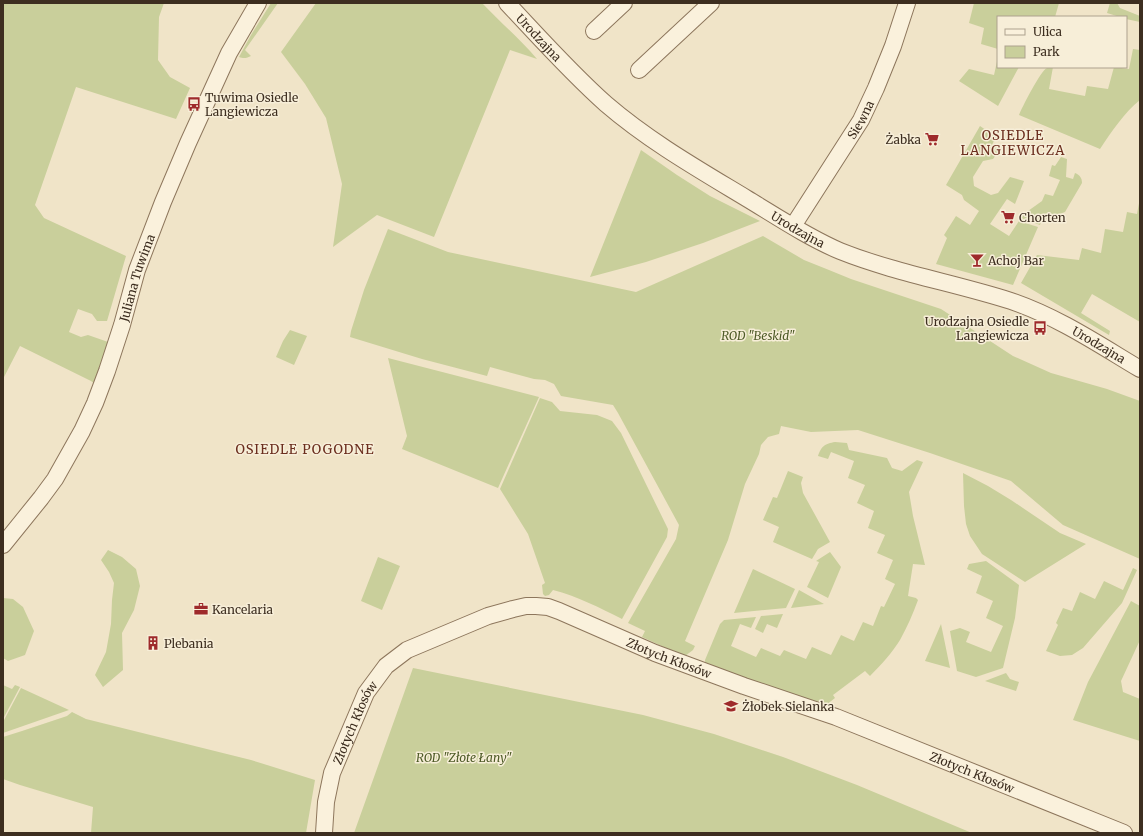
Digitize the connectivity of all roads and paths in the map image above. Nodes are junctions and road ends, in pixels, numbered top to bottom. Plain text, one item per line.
1 (258, 3) edge
2 (507, 3) edge
3 (624, 3) edge
4 (711, 3) edge
5 (907, 3) edge
6 (594, 31) dead end
7 (639, 70) dead end
8 (793, 226) junction
9 (1140, 369) edge
10 (3, 545) edge
11 (324, 833) edge
12 (1124, 833) edge

1 - 10 street, Juliana Tuwima
2 - 8 street, Urodzajna
3 - 6 street
4 - 7 street
5 - 8 street, Siewna
8 - 9 street, Urodzajna
11 - 12 street, Złotych Kłosów

